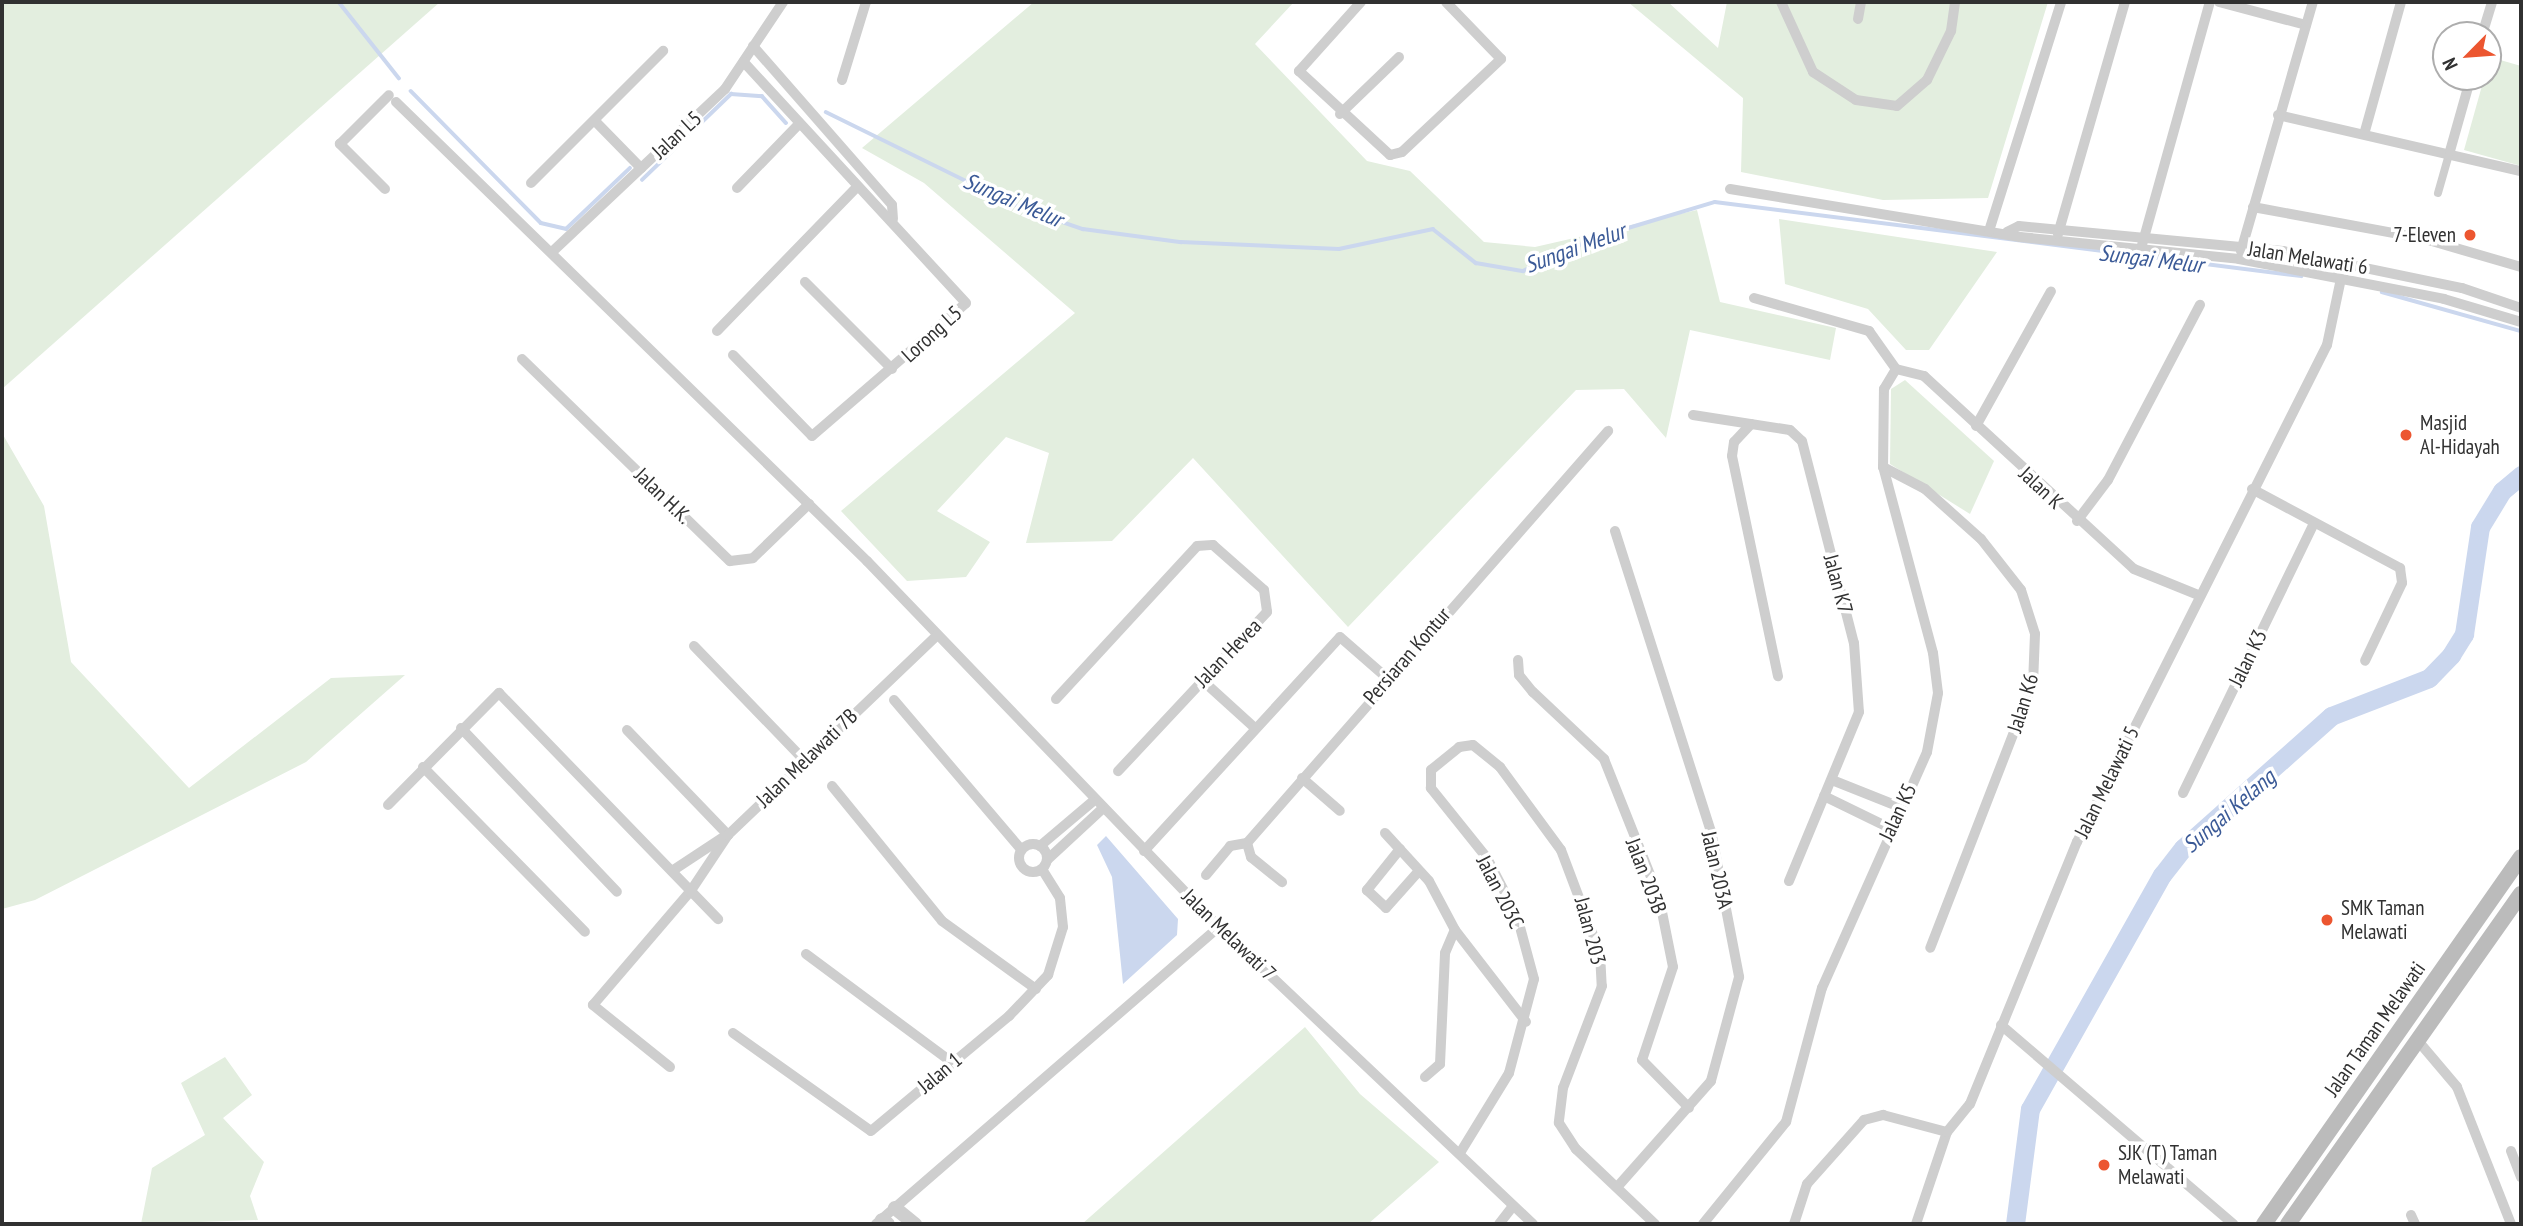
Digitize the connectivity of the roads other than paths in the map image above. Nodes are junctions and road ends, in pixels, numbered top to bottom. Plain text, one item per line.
1 (783, 2) edge
2 (866, 2) edge
3 (1361, 2) edge
4 (1446, 2) edge
5 (1781, 2) edge
6 (1861, 2) edge
7 (1955, 2) edge
8 (2061, 2) edge
9 (2125, 2) edge
10 (2210, 2) edge
11 (2219, 2) edge
12 (2313, 2) edge
13 (2401, 2) edge
14 (2492, 2) edge
15 (1858, 19) dead end
16 (2486, 21) edge
17 (2306, 25) junction
18 (753, 46) junction
19 (663, 51) dead end
20 (1399, 57) dead end
21 (744, 62) junction
22 (842, 80) dead end
23 (2467, 91) edge
24 (1340, 114) junction
25 (2278, 116) junction
26 (595, 121) junction
27 (798, 125) junction
28 (2365, 131) junction
29 (2450, 151) junction
30 (641, 168) junction
31 (2521, 171) edge
32 (531, 183) dead end
33 (737, 188) dead end
34 (856, 188) junction
35 (384, 189) dead end
36 (1730, 189) dead end
37 (2438, 193) dead end
38 (2253, 206) junction
39 (893, 219) junction
40 (1989, 231) junction
41 (2057, 236) junction
42 (2143, 244) junction
43 (2242, 247) junction
44 (552, 252) junction
45 (2239, 259) junction
46 (2344, 264) junction
47 (2521, 267) edge
48 (2342, 277) junction
49 (805, 282) dead end
50 (2051, 291) dead end
51 (1754, 298) dead end
52 (2200, 305) dead end
53 (2521, 308) edge
54 (2521, 322) edge
55 (717, 331) dead end
56 (733, 355) dead end
57 (522, 359) dead end
58 (892, 369) junction
59 (1896, 369) junction
60 (1693, 415) dead end
61 (1751, 424) junction
62 (1976, 426) junction
63 (1608, 432) dead end
64 (1883, 467) junction
65 (2252, 489) junction
66 (809, 504) junction
67 (2077, 521) junction
68 (2314, 523) junction
69 (1615, 531) dead end
70 (2198, 595) junction
71 (936, 636) junction
72 (694, 646) dead end
73 (1518, 660) dead end
74 (2365, 661) dead end
75 (1778, 676) dead end
76 (1387, 678) junction
77 (1202, 680) junction
78 (1056, 699) dead end
79 (894, 700) dead end
80 (461, 728) junction
81 (1255, 728) junction
82 (627, 730) dead end
83 (1443, 759) joint
84 (804, 760) junction
85 (424, 767) junction
86 (1118, 771) dead end
87 (1302, 778) junction
88 (1832, 780) junction
89 (832, 786) dead end
90 (2183, 793) dead end
91 (1824, 796) junction
92 (1092, 802) junction
93 (388, 805) dead end
94 (1899, 807) junction
95 (1101, 810) junction
96 (1340, 811) dead end
97 (1890, 828) junction
98 (1385, 833) dead end
99 (727, 835) junction
100 (1247, 842) junction
101 (1040, 846) junction
102 (1021, 849) junction
103 (1401, 849) junction
104 (1144, 852) junction
105 (2521, 857) edge
106 (1045, 864) junction
107 (672, 871) junction
108 (1418, 872) junction
109 (1206, 875) dead end
110 (1789, 881) dead end
111 (1282, 882) dead end
112 (617, 892) dead end
113 (690, 892) junction
114 (2521, 894) edge
115 (718, 919) dead end
116 (1219, 927) junction
117 (1455, 930) junction
118 (585, 932) dead end
119 (1930, 948) dead end
120 (806, 954) dead end
121 (1036, 989) junction
122 (1526, 1022) junction
123 (2001, 1025) junction
124 (733, 1032) dead end
125 (2419, 1042) junction
126 (953, 1063) junction
127 (670, 1067) dead end
128 (1425, 1077) dead end
129 (1689, 1108) junction
130 (1947, 1132) junction
131 (2511, 1151) dead end
132 (1460, 1153) junction
133 (2521, 1177) edge
134 (1619, 1185) junction
135 (1513, 1206) junction
136 (895, 1208) junction
137 (882, 1223) edge
138 (915, 1224) edge
139 (1499, 1224) edge
140 (1533, 1224) edge
141 (1655, 1224) edge
142 (1703, 1224) edge
143 (1794, 1224) edge
144 (1916, 1224) edge
145 (2233, 1224) edge
146 (2264, 1224) edge
147 (2288, 1224) edge
148 (2511, 1224) edge

1 - 18 street, Jalan L5
2 - 22 street
3 - 24 street
4 - 24 street
5 - 7 street
6 - 15 street
8 - 40 street
9 - 41 street
10 - 42 street
11 - 17 street
12 - 17 street
13 - 28 street
14 - 16 street
17 - 25 street
18 - 21 street, Jalan L5
18 - 39 street, Lorong L5
19 - 26 street
20 - 24 street
21 - 27 street, Lorong L5
21 - 30 street, Jalan L5
23 - 29 street
25 - 28 street
25 - 38 street
26 - 30 street
26 - 32 street
27 - 33 street
27 - 34 street, Lorong L5
28 - 29 street
29 - 31 street
29 - 37 street
30 - 44 street, Jalan L5
34 - 39 street, Lorong L5
34 - 55 street
35 - 44 street, Jalan Melawati 7
36 - 40 street, Jalan Melawati 6
38 - 43 street
38 - 47 street
39 - 58 street, Lorong L5
40 - 41 street, Jalan Melawati 6
41 - 42 street, Jalan Melawati 6
42 - 43 street, Jalan Melawati 6
42 - 45 street, Jalan Melawati 6
43 - 45 street
43 - 46 street, Jalan Melawati 6
44 - 66 street, Jalan Melawati 7
45 - 48 street, Jalan Melawati 6
46 - 48 street, Jalan Melawati 5
46 - 53 street, Jalan Melawati 6
48 - 54 street, Jalan Melawati 6
48 - 65 street, Jalan Melawati 5
49 - 58 street
50 - 62 street
51 - 59 street
52 - 67 street
56 - 58 street, Lorong L5
57 - 66 street, Jalan H.K.
59 - 62 street, Jalan K
59 - 64 street, Jalan K5
60 - 61 street, Jalan K7
61 - 75 street
61 - 88 street, Jalan K7
62 - 67 street, Jalan K
63 - 76 street, Persiaran Kontur
64 - 94 street, Jalan K5
64 - 119 street, Jalan K6
65 - 68 street
65 - 70 street, Jalan Melawati 5
66 - 71 street, Jalan Melawati 7
67 - 70 street, Jalan K
68 - 74 street
68 - 90 street, Jalan K3
69 - 129 street, Jalan 203A
70 - 123 street, Jalan Melawati 5
71 - 84 street, Jalan Melawati 7B
71 - 92 street, Jalan Melawati 7
72 - 84 street
73 - 129 street, Jalan 203B
76 - 81 street
76 - 87 street, Persiaran Kontur
77 - 78 street, Jalan Hevea
77 - 81 street
77 - 86 street, Jalan Hevea
79 - 102 street
80 - 85 street
80 - 107 street
80 - 112 street
81 - 104 street
82 - 99 street
83 - 122 street, Jalan 203C
83 - 134 street, Jalan 203
84 - 99 street, Jalan Melawati 7B
85 - 93 street
85 - 118 street
87 - 96 street
87 - 100 street, Persiaran Kontur
88 - 91 street, Jalan K7
88 - 94 street
89 - 121 street
91 - 97 street
91 - 110 street, Jalan K7
92 - 95 street, Jalan Melawati 7
92 - 101 street
94 - 97 street, Jalan K5
95 - 104 street, Jalan Melawati 7
95 - 106 street
97 - 142 street, Jalan K5
98 - 103 street
99 - 107 street
99 - 113 street, Jalan Melawati 7B
100 - 109 street, Persiaran Kontur
100 - 111 street
101 - 102 street
101 - 106 street, Jalan 1
102 - 106 street
103 - 108 street
103 - 108 street
104 - 116 street, Jalan Melawati 7
105 - 146 main road, Jalan Taman Melawati
106 - 121 street, Jalan 1
107 - 113 street
108 - 117 street
113 - 115 street
113 - 127 street, Jalan Melawati 7B
114 - 125 main road, Jalan Taman Melawati
116 - 132 street, Jalan Melawati 7
116 - 136 street
117 - 122 street
117 - 128 street
120 - 126 street
121 - 126 street, Jalan 1
122 - 132 street, Jalan 203C
123 - 130 street, Jalan Melawati 5
123 - 145 street
124 - 126 street, Jalan 1
125 - 147 main road, Jalan Taman Melawati
125 - 148 street
129 - 134 street, Jalan 203A
130 - 143 street
130 - 144 street
131 - 133 street
132 - 135 street, Jalan Melawati 7
134 - 141 street, Jalan 203
135 - 139 street
135 - 140 street, Jalan Melawati 7
136 - 137 street
136 - 138 street

